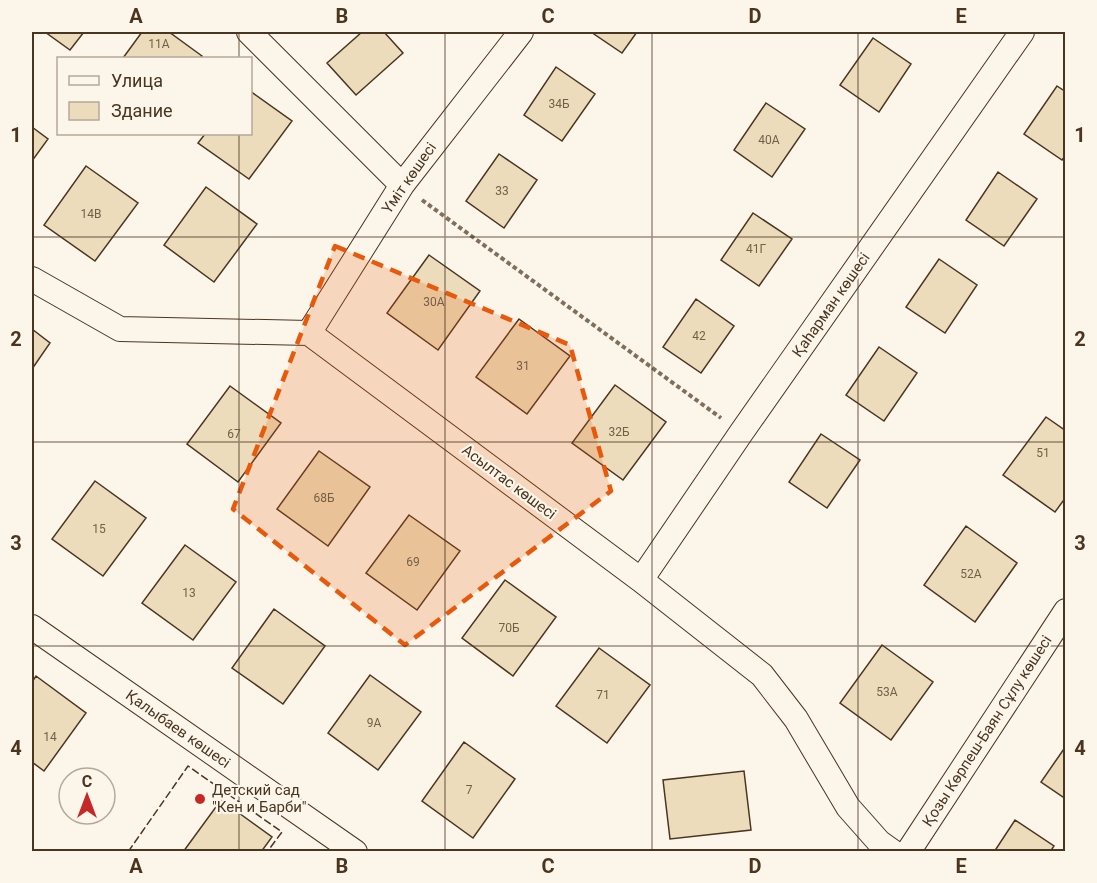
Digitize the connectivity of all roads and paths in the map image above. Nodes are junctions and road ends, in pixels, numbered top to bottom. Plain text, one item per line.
1 (249, 32) edge
2 (521, 32) edge
3 (1022, 32) edge
4 (402, 185) junction
5 (32, 279) edge
6 (309, 333) junction
7 (741, 433) junction
8 (642, 580) junction
9 (1065, 611) edge
10 (32, 627) edge
11 (355, 852) edge
12 (893, 852) edge
13 (908, 852) edge

1 - 4 street
2 - 4 street, Үміт көшесі
3 - 7 street, Қаһарман көшесі
4 - 6 street, Үміт көшесі
4 - 7 path
5 - 6 street
6 - 8 street, Асылтас көшесі
7 - 8 street, Қаһарман көшесі
8 - 12 street, Асылтас көшесі
9 - 13 street, Қозы Көрпеш-Баян Сұлу көшесі
10 - 11 street, Қалыбаев көшесі

